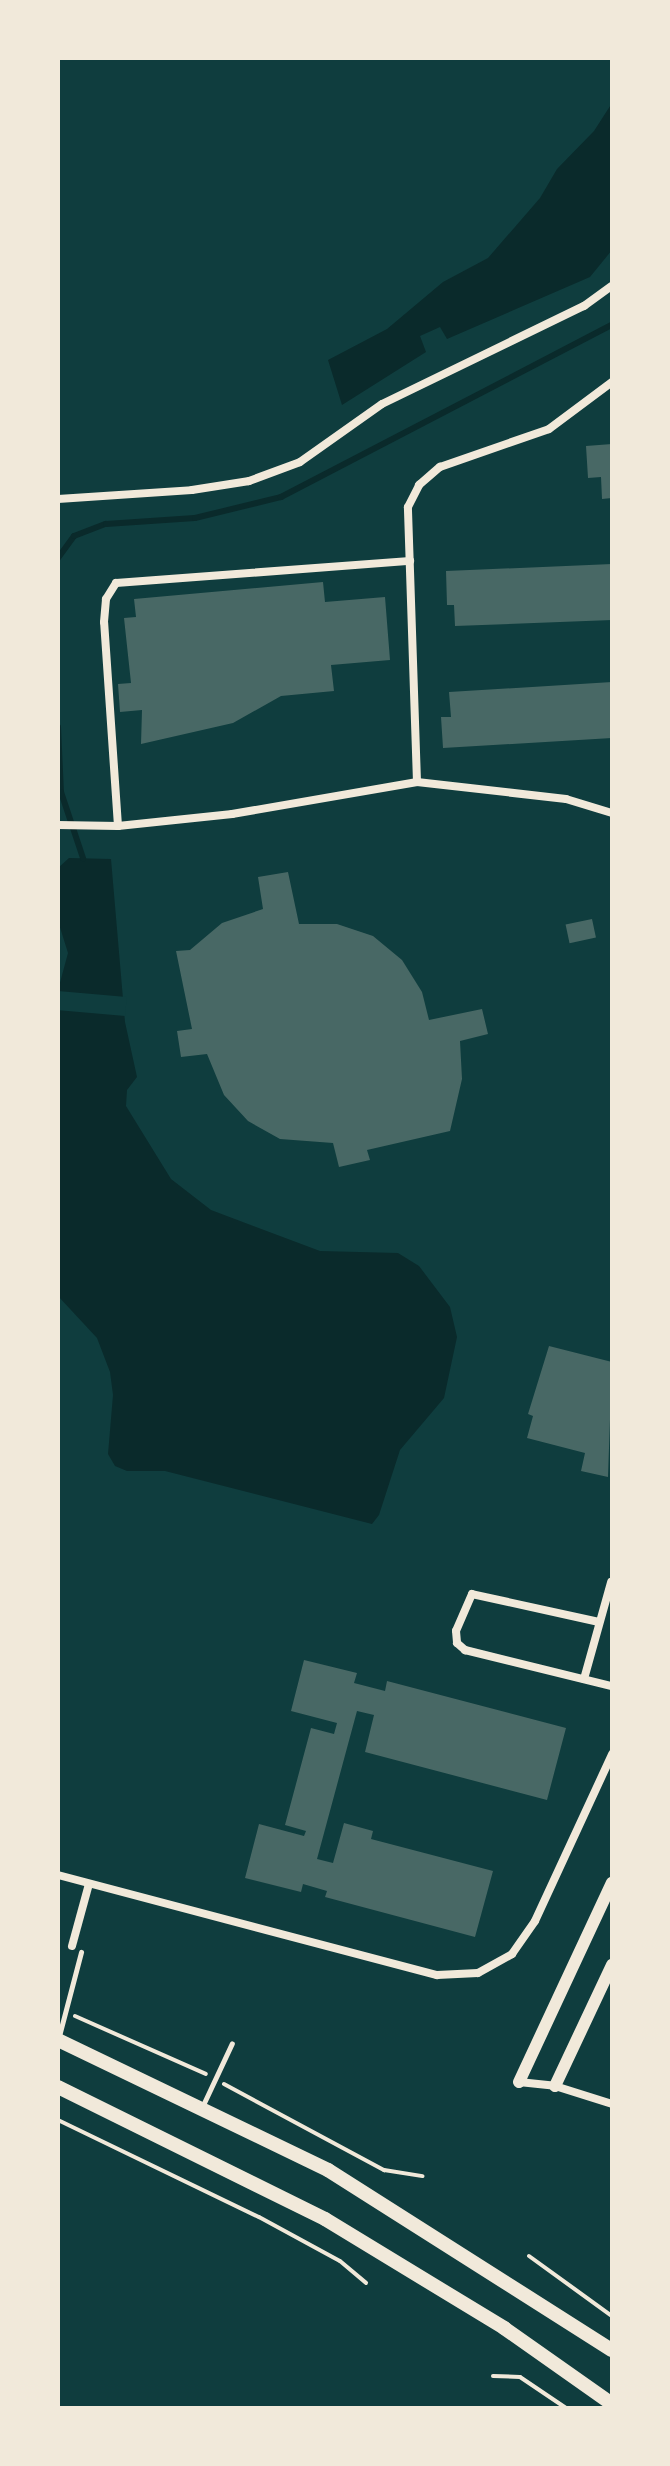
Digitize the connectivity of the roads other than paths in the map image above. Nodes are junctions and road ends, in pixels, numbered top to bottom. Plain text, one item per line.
1 (612, 286) edge
2 (612, 382) edge
3 (58, 499) edge
4 (410, 561) junction
5 (417, 782) junction
6 (612, 813) edge
7 (58, 825) edge
8 (118, 826) junction
9 (611, 1582) edge
10 (599, 1622) junction
11 (584, 1679) junction
12 (612, 1686) edge
13 (612, 1754) edge
14 (58, 1875) edge
15 (612, 1883) edge
16 (89, 1884) junction
17 (72, 1946) dead end
18 (81, 1952) dead end
19 (612, 1965) edge
20 (58, 2040) edge
21 (232, 2043) dead end
22 (519, 2082) joint
23 (555, 2086) junction
24 (58, 2087) edge
25 (612, 2104) edge
26 (203, 2105) junction
27 (612, 2350) edge
28 (612, 2404) edge

1 - 3 street
2 - 4 street
4 - 5 street
4 - 8 street
5 - 6 street
5 - 8 street
7 - 8 street
9 - 10 street
10 - 11 street
10 - 11 street
11 - 12 street
13 - 16 street
14 - 16 street
15 - 22 street
16 - 17 street
18 - 20 lane
19 - 23 street
20 - 26 main road
21 - 26 lane
22 - 23 street
23 - 25 street
24 - 28 main road
26 - 27 main road

